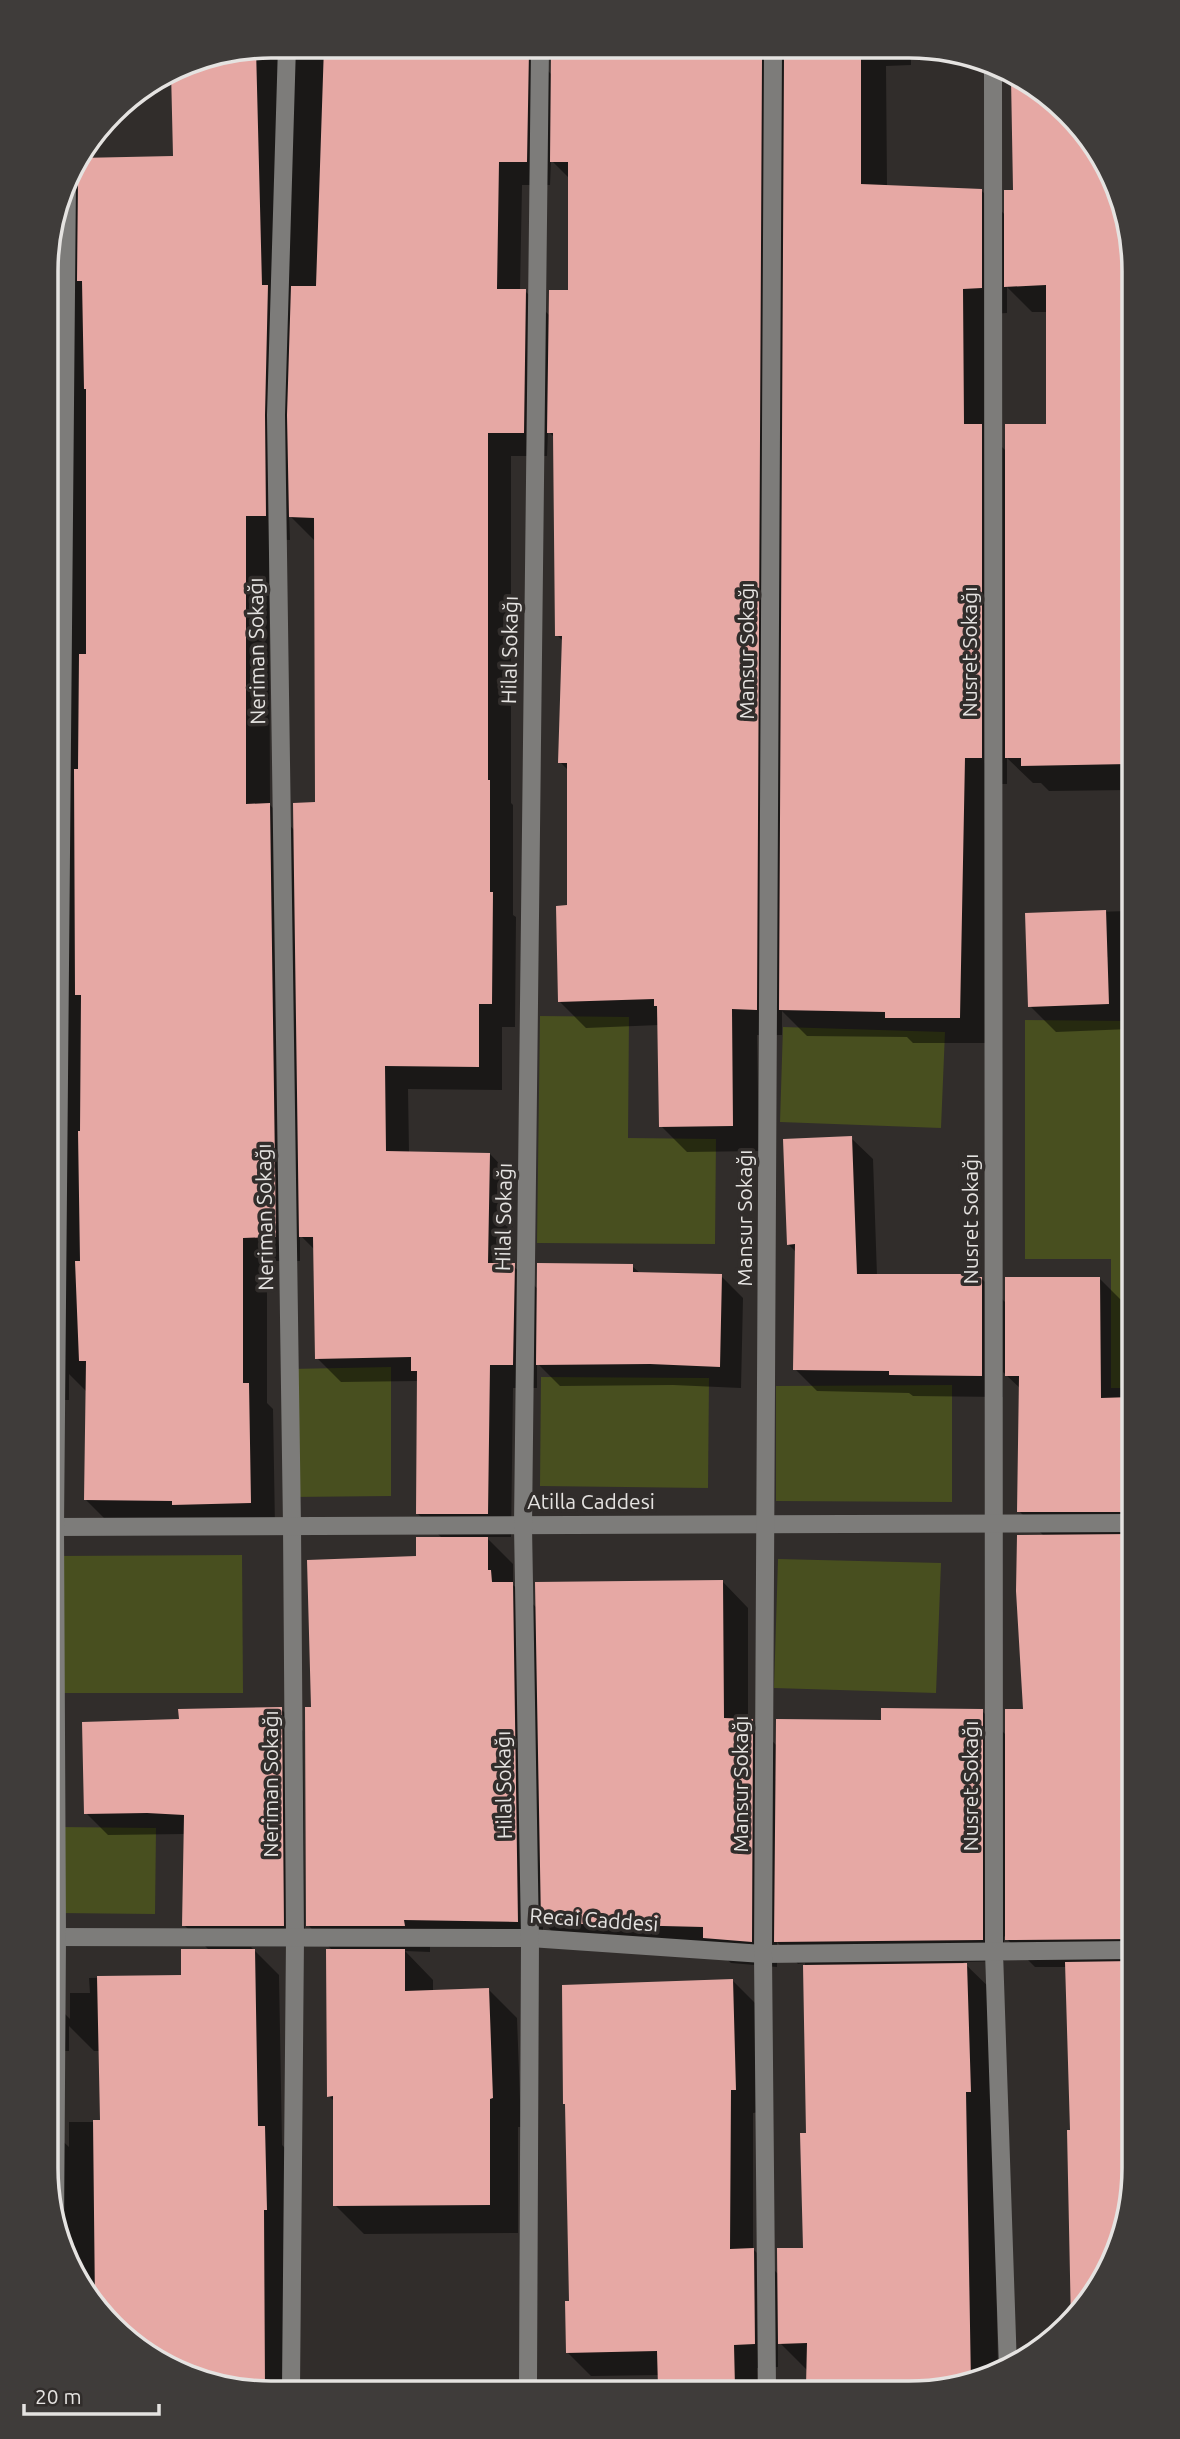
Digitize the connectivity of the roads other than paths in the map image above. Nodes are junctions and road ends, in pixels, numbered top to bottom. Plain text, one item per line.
1 (287, 58) edge
2 (540, 58) edge
3 (773, 58) edge
4 (993, 75) edge
5 (66, 215) edge
6 (58, 1008) edge
7 (1122, 1523) edge
8 (766, 1524) junction
9 (994, 1524) junction
10 (523, 1525) junction
11 (292, 1526) junction
12 (58, 1527) edge
13 (58, 1937) edge
14 (295, 1938) junction
15 (530, 1938) junction
16 (1122, 1950) edge
17 (994, 1952) junction
18 (763, 1954) junction
19 (1008, 2357) edge
20 (292, 2381) edge
21 (528, 2381) edge
22 (768, 2381) edge

1 - 11 street, Neriman Sokağı
2 - 10 street, Hilal Sokağı
3 - 8 street, Mansur Sokağı
4 - 9 street, Nusret Sokağı
5 - 6 street
7 - 9 street, Atilla Caddesi
8 - 9 street, Atilla Caddesi
8 - 10 street, Atilla Caddesi
8 - 18 street, Mansur Sokağı
9 - 17 street, Nusret Sokağı
10 - 11 street, Atilla Caddesi
10 - 15 street, Hilal Sokağı
11 - 12 street, Atilla Caddesi
11 - 14 street, Neriman Sokağı
13 - 14 street, Recai Caddesi
14 - 15 street, Recai Caddesi
14 - 20 street, Neriman Sokağı
15 - 18 street, Recai Caddesi
15 - 21 street, Hilal Sokağı
16 - 17 street, Recai Caddesi
17 - 18 street, Recai Caddesi
17 - 19 street, Nusret Sokağı
18 - 22 street, Mansur Sokağı

